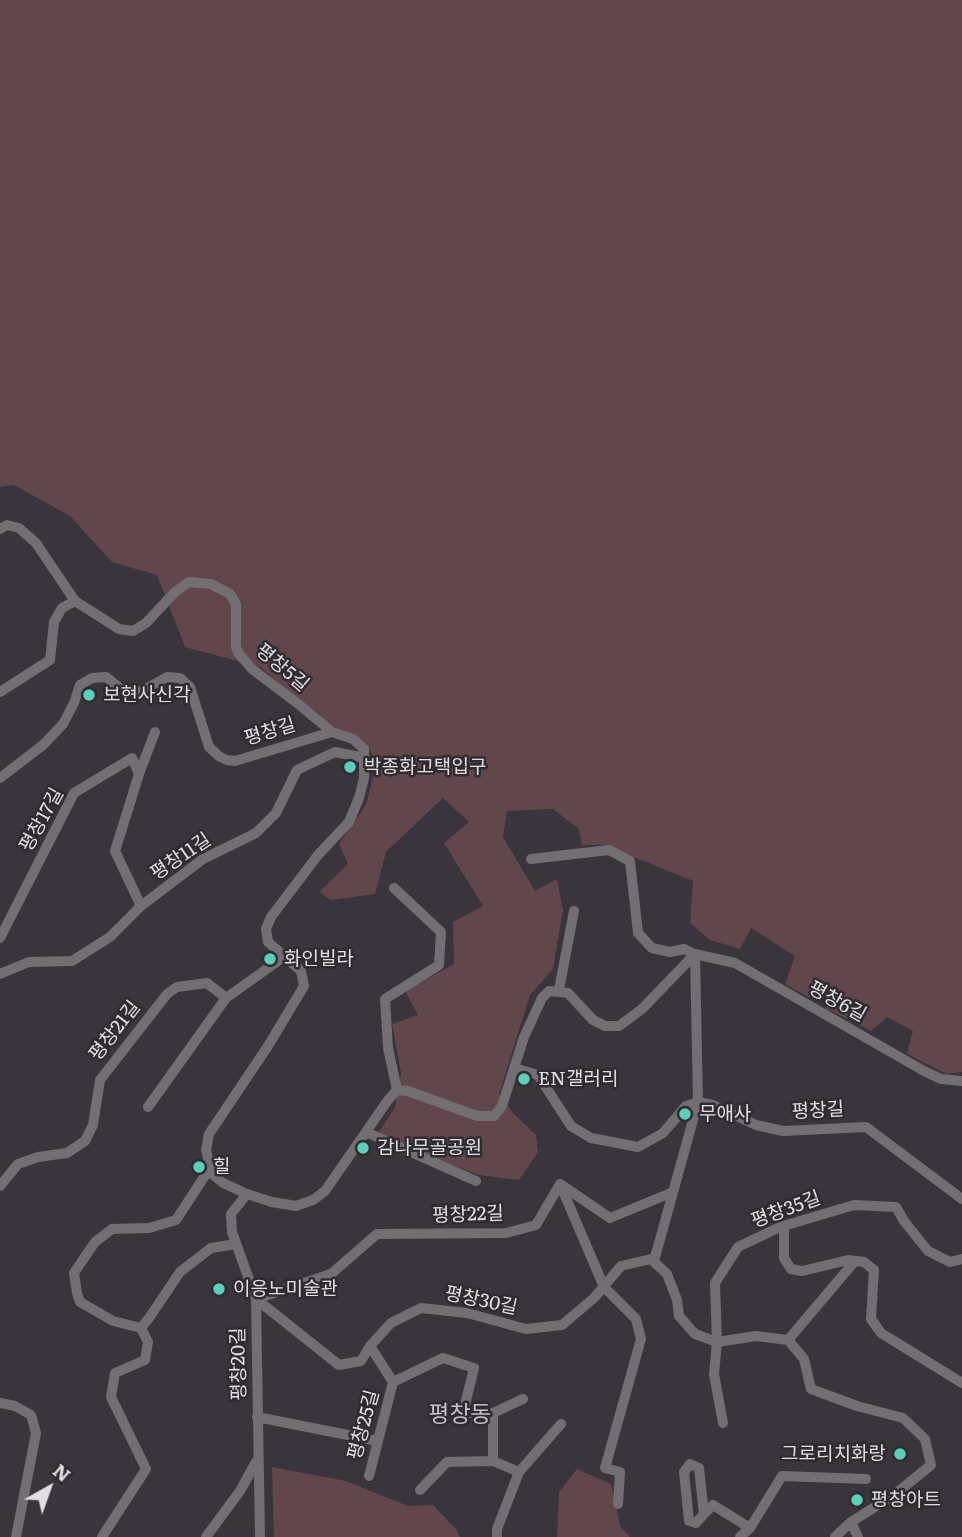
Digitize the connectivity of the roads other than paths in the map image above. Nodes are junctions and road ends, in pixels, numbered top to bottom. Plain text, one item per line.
1 (0, 529) edge
2 (75, 601) junction
3 (0, 692) edge
4 (155, 732) dead end
5 (331, 733) junction
6 (365, 758) junction
7 (139, 774) junction
8 (0, 778) edge
9 (531, 859) dead end
10 (394, 888) dead end
11 (141, 906) junction
12 (574, 911) dead end
13 (0, 938) edge
14 (695, 954) junction
15 (285, 956) junction
16 (0, 974) edge
17 (559, 990) junction
18 (226, 998) junction
19 (514, 1068) junction
20 (962, 1081) edge
21 (397, 1090) junction
22 (698, 1102) junction
23 (148, 1107) dead end
24 (366, 1132) junction
25 (210, 1168) junction
26 (477, 1181) dead end
27 (560, 1184) junction
28 (0, 1186) edge
29 (673, 1192) junction
30 (247, 1194) junction
31 (962, 1199) edge
32 (784, 1226) junction
33 (236, 1244) junction
34 (962, 1259) edge
35 (654, 1261) junction
36 (855, 1261) junction
37 (604, 1287) junction
38 (256, 1299) junction
39 (141, 1328) junction
40 (788, 1340) junction
41 (717, 1342) junction
42 (370, 1346) junction
43 (961, 1381) edge
44 (393, 1382) junction
45 (523, 1399) dead end
46 (0, 1403) edge
47 (493, 1413) junction
48 (257, 1417) junction
49 (723, 1423) dead end
50 (561, 1424) dead end
51 (378, 1441) junction
52 (258, 1459) junction
53 (493, 1461) junction
54 (519, 1472) junction
55 (369, 1476) dead end
56 (866, 1479) dead end
57 (420, 1490) dead end
58 (618, 1504) dead end
59 (704, 1514) junction
60 (851, 1522) junction
61 (751, 1528) junction
62 (16, 1537) edge
63 (102, 1537) edge
64 (206, 1537) edge
65 (260, 1537) edge
66 (497, 1537) edge
67 (740, 1537) edge
68 (835, 1537) edge
69 (858, 1537) edge

1 - 2 street, 평창5길
2 - 3 street
2 - 5 street, 평창5길
4 - 7 street
5 - 6 street
5 - 8 street, 평창길 / 평창길
6 - 11 street, 평창11길
6 - 15 street
7 - 11 street
7 - 13 street, 평창17길
9 - 14 street, 평창6길
10 - 21 street
11 - 16 street, 평창11길
12 - 17 street
14 - 17 street
14 - 20 street, 평창6길
14 - 22 street
15 - 18 street
15 - 25 street
17 - 19 street
18 - 23 street
18 - 28 street, 평창21길
19 - 21 street
19 - 22 street
21 - 24 street
22 - 29 street
22 - 31 street, 평창길 / 평창길
24 - 26 street
24 - 30 street
25 - 30 street
25 - 39 street
27 - 29 street
27 - 37 street
27 - 38 street, 평창22길
29 - 35 street
30 - 33 street, 평창20길
32 - 34 street, 평창35길
32 - 36 street
32 - 41 street, 평창35길
33 - 38 street, 평창20길
33 - 39 street
35 - 37 street, 평창30길
35 - 41 street
36 - 40 street
36 - 43 street
37 - 42 street, 평창30길
37 - 58 street
38 - 42 street, 평창30길
38 - 48 street, 평창20길
39 - 63 street
40 - 41 street
40 - 60 street
41 - 49 street, 평창35길
42 - 44 street, 평창25길
44 - 47 street, 평창25길
44 - 51 street, 평창25길
45 - 47 street
46 - 62 street
47 - 53 street
48 - 51 street, 평창20길
48 - 52 street, 평창20길
50 - 54 street
51 - 55 street, 평창25길
52 - 64 street
52 - 65 street, 평창20길
53 - 54 street
53 - 57 street
54 - 66 street
56 - 61 street
59 - 59 street
59 - 61 street
60 - 68 street
60 - 69 street
61 - 67 street

